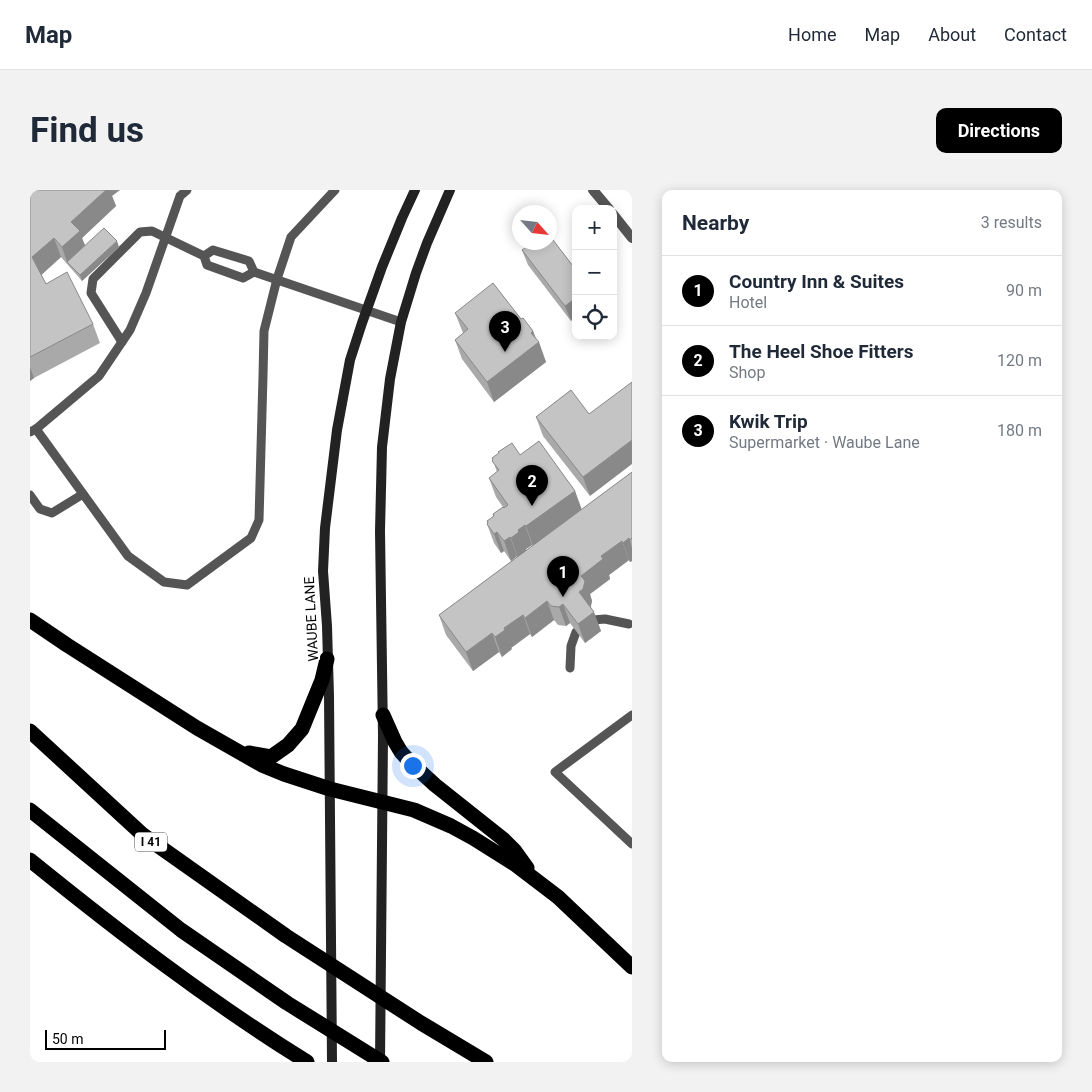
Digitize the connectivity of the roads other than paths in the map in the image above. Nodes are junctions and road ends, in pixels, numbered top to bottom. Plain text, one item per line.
1 (187, 190) edge
2 (335, 190) edge
3 (416, 190) edge
4 (450, 190) edge
5 (593, 190) edge
6 (606, 205) edge
7 (617, 219) edge
8 (165, 238) junction
9 (632, 238) edge
10 (204, 256) junction
11 (254, 272) junction
12 (277, 279) junction
13 (366, 311) junction
14 (401, 322) junction
15 (122, 342) junction
16 (33, 431) edge
17 (83, 494) junction
18 (30, 495) edge
19 (30, 620) edge
20 (593, 620) edge
21 (629, 624) dead end
22 (576, 632) edge
23 (327, 659) junction
24 (570, 668) dead end
25 (632, 714) edge
26 (383, 715) junction
27 (30, 731) edge
28 (238, 752) junction
29 (330, 789) junction
30 (382, 802) junction
31 (30, 810) edge
32 (632, 844) edge
33 (30, 860) edge
34 (534, 878) junction
35 (632, 967) edge
36 (307, 1062) edge
37 (332, 1062) edge
38 (381, 1062) edge
39 (486, 1062) edge

1 - 8 lane
2 - 12 lane
3 - 13 main road, WAUBE LANE
4 - 14 main road
5 - 6 street
7 - 9 street
8 - 10 lane
8 - 15 lane
8 - 15 lane
10 - 11 lane
10 - 11 lane
11 - 12 lane
12 - 13 lane
12 - 17 lane
13 - 14 lane
13 - 23 main road, WAUBE LANE
14 - 26 main road
15 - 16 lane
16 - 17 lane
17 - 18 lane
19 - 28 highway
20 - 21 lane
22 - 24 lane
23 - 28 highway
23 - 29 main road, WAUBE LANE
25 - 32 lane
26 - 30 main road
26 - 34 highway
27 - 39 highway, I 41
28 - 29 highway
29 - 30 highway
29 - 37 main road, WAUBE LANE
30 - 34 highway
30 - 38 main road
31 - 38 highway
33 - 36 highway
34 - 35 highway

